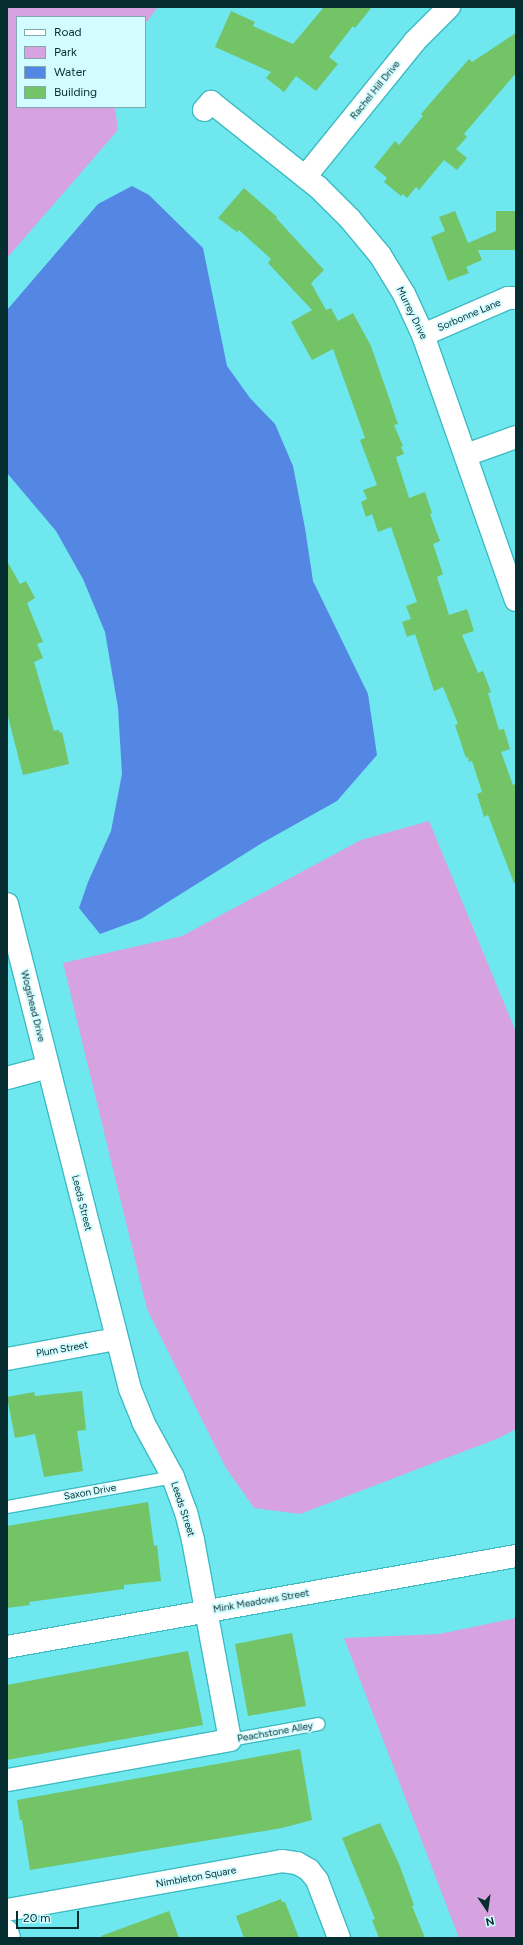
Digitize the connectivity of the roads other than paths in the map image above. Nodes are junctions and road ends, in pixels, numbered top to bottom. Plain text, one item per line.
1 (449, 7) edge
2 (204, 110) dead end
3 (305, 177) junction
4 (516, 298) edge
5 (423, 335) junction
6 (516, 437) edge
7 (466, 455) junction
8 (516, 600) edge
9 (8, 916) edge
10 (48, 1067) junction
11 (7, 1078) edge
12 (116, 1339) junction
13 (7, 1359) edge
14 (172, 1477) junction
15 (7, 1507) edge
16 (516, 1556) edge
17 (206, 1611) junction
18 (7, 1647) edge
19 (319, 1724) dead end
20 (230, 1740) junction
21 (7, 1780) edge
22 (7, 1910) edge
23 (7, 1931) edge
24 (10, 1938) edge
25 (339, 1938) edge

1 - 3 street, Rachel Hill Drive
2 - 3 street, Murrey Drive
3 - 5 street, Murrey Drive
4 - 5 street, Sorbonne Lane
5 - 7 street, Murrey Drive
6 - 7 street
7 - 8 street, Murrey Drive
9 - 10 street, Wogshead Drive
10 - 11 street
10 - 12 street, Leeds Street
12 - 13 street, Plum Street
12 - 14 street, Leeds Street
14 - 15 lane, Saxon Drive
14 - 17 street, Leeds Street
16 - 17 street, Mink Meadows Street
17 - 18 street, Mink Meadows Street
17 - 20 street, Leeds Street
19 - 20 lane, Peachstone Alley
20 - 21 street
22 - 25 street, Nimbleton Square
23 - 24 street

